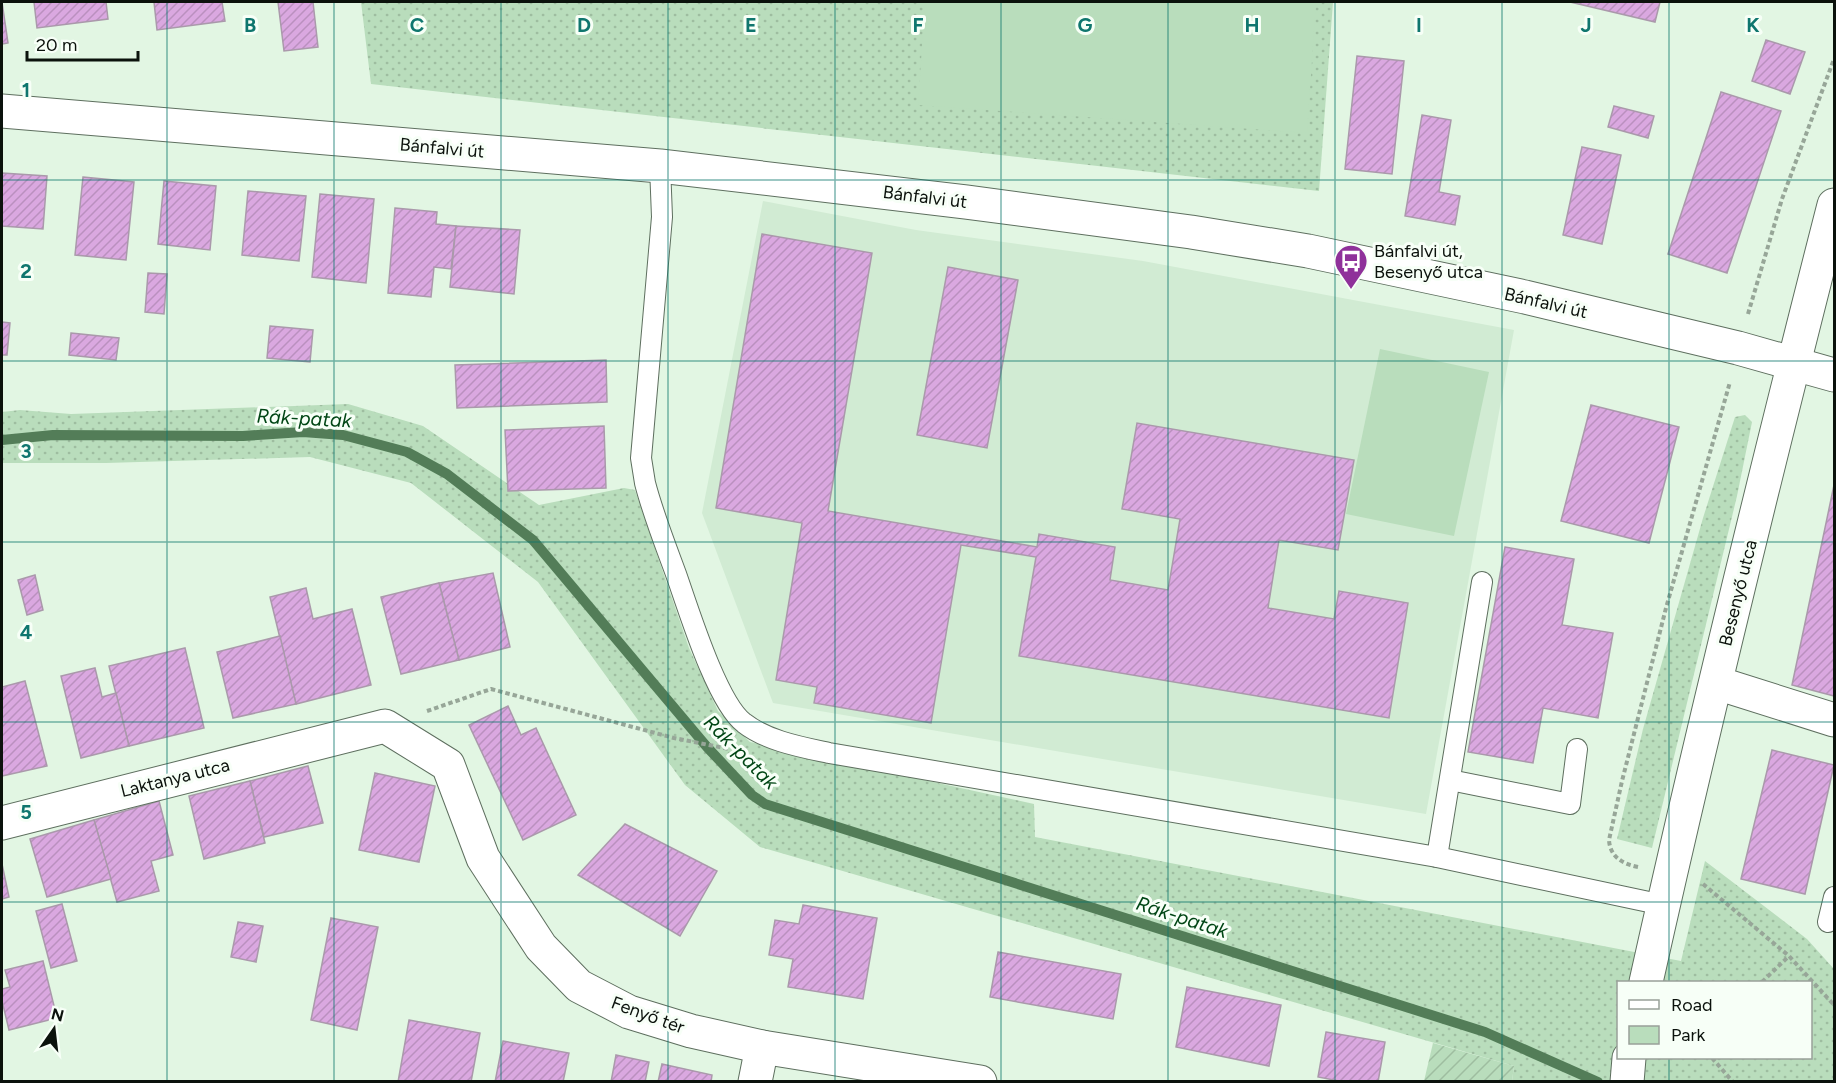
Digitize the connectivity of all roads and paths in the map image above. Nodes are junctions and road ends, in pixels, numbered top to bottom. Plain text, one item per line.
1 (1834, 59) edge
2 (2, 111) edge
3 (660, 166) junction
4 (1834, 205) edge
5 (1738, 348) junction
6 (1793, 364) junction
7 (1834, 375) edge
8 (1482, 582) dead end
9 (1717, 683) junction
10 (1834, 720) edge
11 (385, 726) junction
12 (728, 749) dead end
13 (1577, 749) dead end
14 (1450, 780) junction
15 (2, 823) edge
16 (1437, 857) junction
17 (1666, 890) junction
18 (1834, 897) edge
19 (1828, 922) dead end
20 (1789, 956) junction
21 (1646, 981) edge
22 (1763, 981) edge
23 (1812, 981) edge
24 (1812, 981) edge
25 (1834, 1005) edge
26 (762, 1047) junction
27 (1629, 1059) edge
28 (1713, 1059) edge
29 (755, 1082) edge
30 (980, 1082) edge
31 (1626, 1082) edge
32 (1733, 1082) edge

1 - 5 path
2 - 3 street, Bánfalvi út
3 - 5 street, Bánfalvi út
3 - 16 lane
4 - 6 street, Besenyő utca
5 - 6 street, Bánfalvi út
5 - 17 path
6 - 7 street, Bánfalvi út
6 - 9 street, Besenyő utca
8 - 14 lane
9 - 10 street
9 - 17 street, Besenyő utca
11 - 12 path
11 - 15 street, Laktanya utca
11 - 26 street, Fenyő tér
13 - 14 lane
14 - 16 lane
16 - 17 lane
17 - 20 path
17 - 21 street, Besenyő utca
18 - 19 lane
20 - 22 path
20 - 24 path
23 - 25 path
26 - 29 street
26 - 30 street, Fenyő tér
27 - 31 street
28 - 32 path

